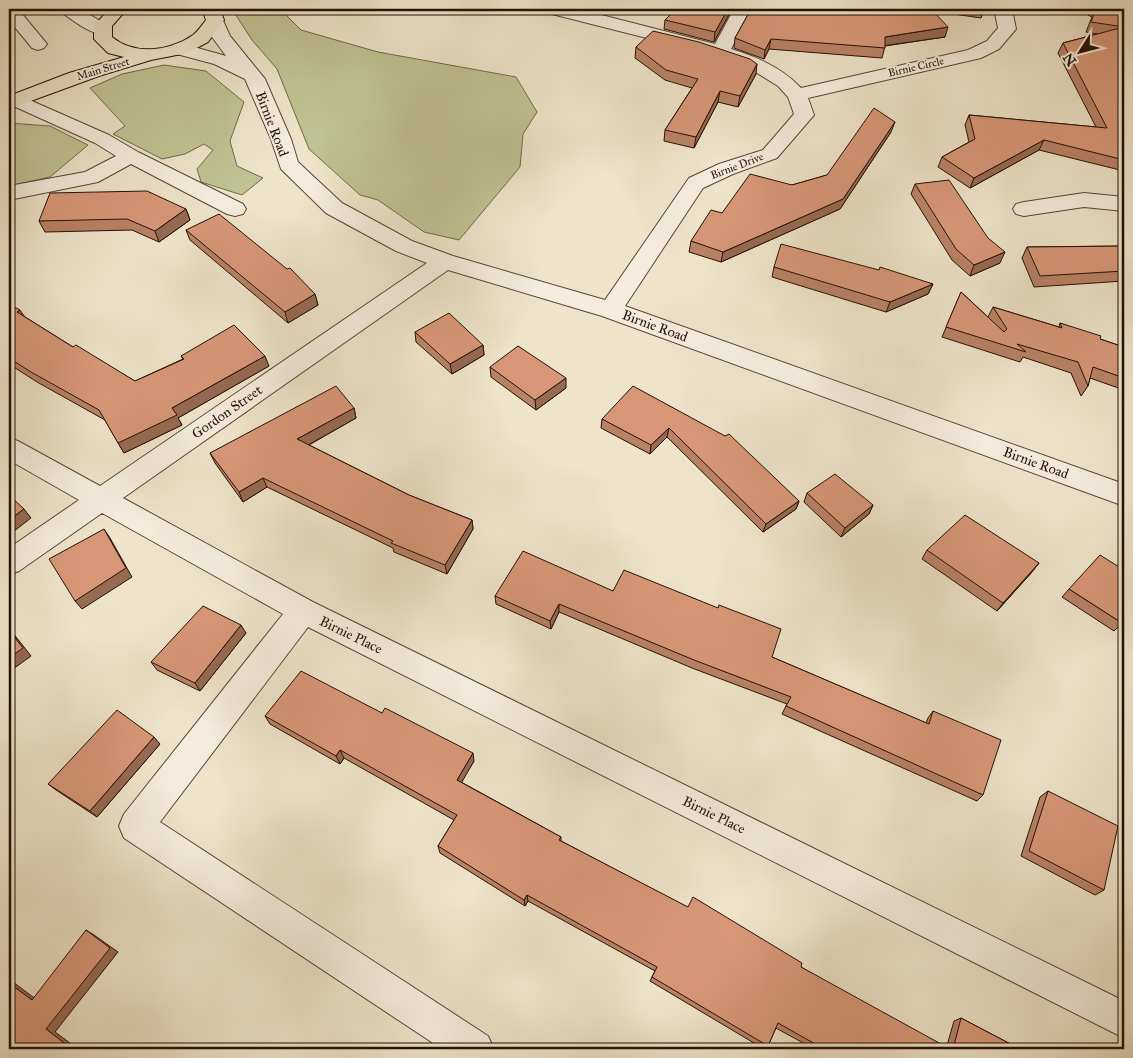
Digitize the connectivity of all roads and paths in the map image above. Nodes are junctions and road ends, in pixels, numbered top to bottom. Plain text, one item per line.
1 (9, 9) edge
2 (68, 9) edge
3 (118, 9) edge
4 (554, 9) edge
5 (743, 9) edge
6 (1003, 9) edge
7 (213, 15) edge
8 (616, 15) edge
9 (101, 32) junction
10 (38, 44) dead end
11 (180, 49) junction
12 (720, 52) junction
13 (153, 55) junction
14 (255, 79) junction
15 (54, 84) junction
16 (797, 95) junction
17 (12, 101) edge
18 (132, 156) junction
19 (9, 194) edge
20 (1124, 204) edge
21 (234, 209) dead end
22 (1024, 209) dead end
23 (445, 261) junction
24 (610, 310) junction
25 (9, 448) edge
26 (1124, 495) edge
27 (102, 498) junction
28 (9, 563) edge
29 (303, 611) junction
30 (1124, 1020) edge
31 (475, 1049) edge

1 - 10 street
2 - 9 street
3 - 9 main road, Main Street
4 - 8 street
5 - 12 street
6 - 16 street, Birnie Circle
7 - 11 main road
7 - 14 street, Birnie Road
8 - 12 street
9 - 13 main road
9 - 15 main road, Main Street
11 - 13 main road
11 - 14 street, Birnie Road
12 - 16 street
13 - 15 main road, Main Street
14 - 23 street, Birnie Road
15 - 17 main road, Main Street
16 - 24 street, Birnie Drive
17 - 18 street
18 - 19 street
18 - 21 street
20 - 22 street
23 - 24 street, Birnie Road
23 - 27 street, Gordon Street
24 - 26 street, Birnie Road
25 - 27 street, Birnie Place
27 - 28 street, Gordon Street
27 - 29 street, Birnie Place
29 - 30 street, Birnie Place
29 - 31 street, Birnie Place

